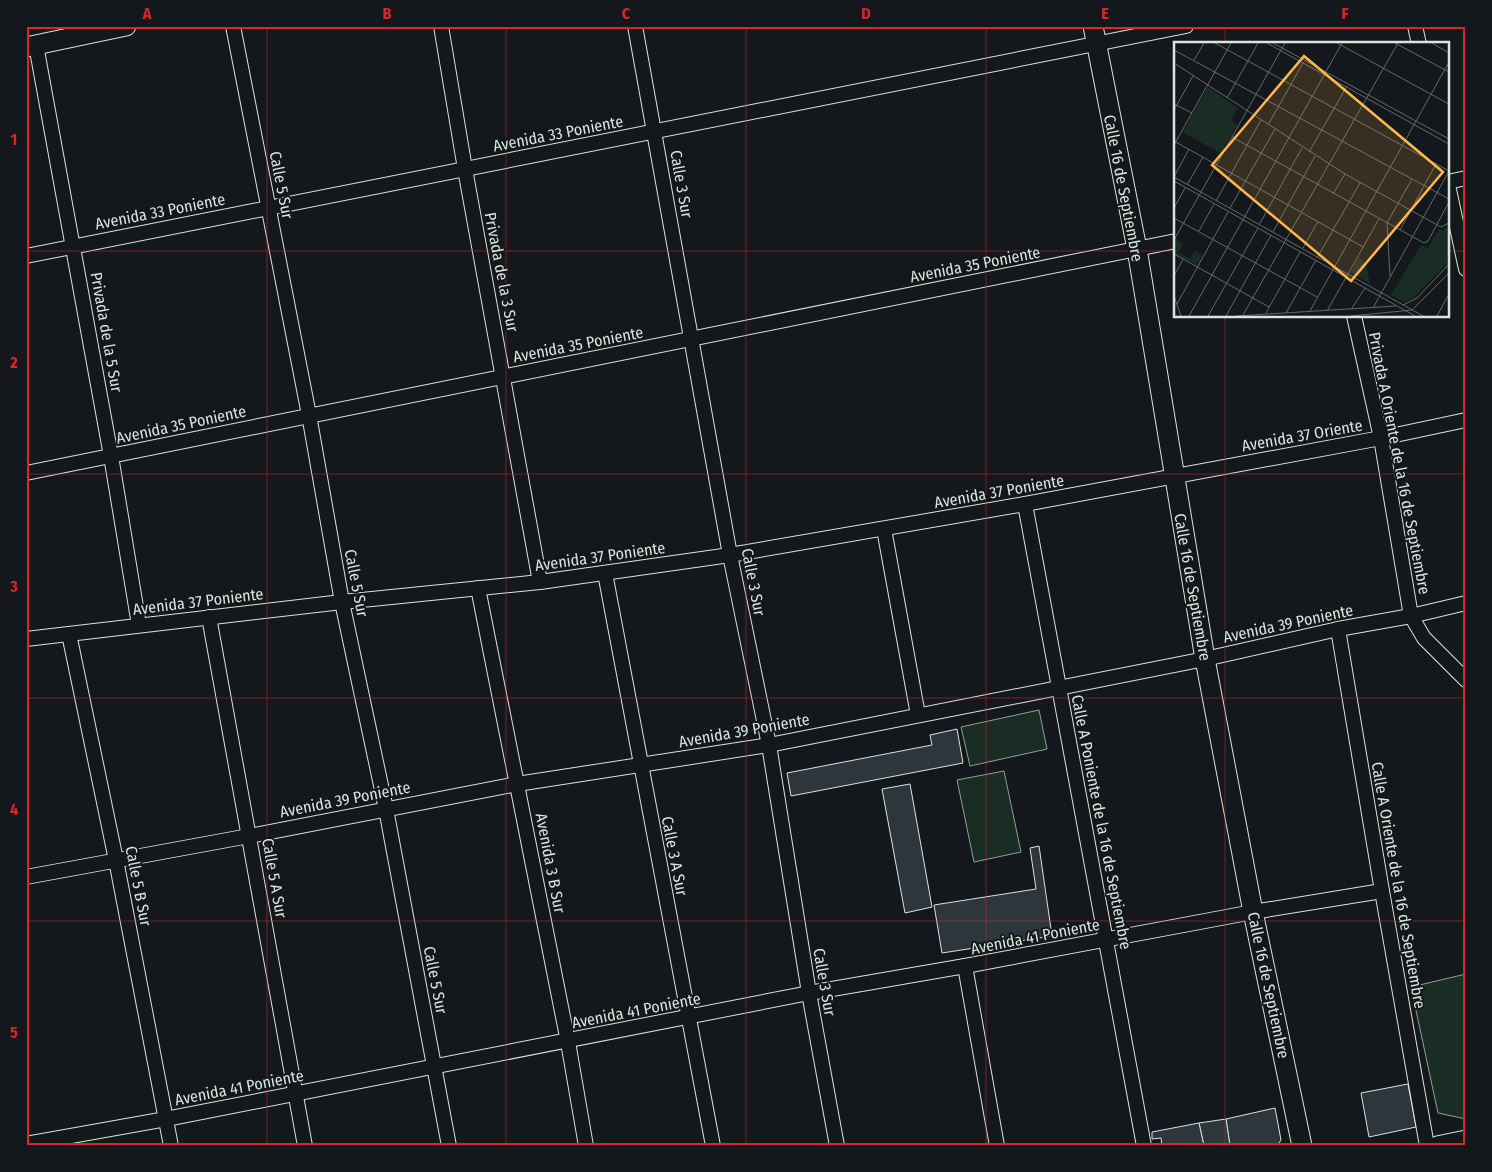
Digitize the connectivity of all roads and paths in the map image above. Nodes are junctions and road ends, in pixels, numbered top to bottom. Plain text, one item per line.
1 (126, 26) edge
2 (233, 26) edge
3 (441, 26) edge
4 (635, 26) edge
5 (1186, 26) edge
6 (1415, 26) edge
7 (1094, 35) edge
8 (1419, 42) edge
9 (31, 46) edge
10 (654, 132) junction
11 (465, 169) junction
12 (1466, 178) edge
13 (1450, 182) edge
14 (1450, 193) edge
15 (268, 208) junction
16 (1174, 241) edge
17 (74, 246) junction
18 (1137, 249) junction
19 (26, 256) edge
20 (1466, 269) edge
21 (1354, 318) edge
22 (692, 339) junction
23 (504, 377) junction
24 (309, 415) junction
25 (1466, 420) edge
26 (1381, 438) junction
27 (111, 456) junction
28 (26, 473) edge
29 (1174, 476) junction
30 (1025, 504) junction
31 (884, 529) junction
32 (730, 556) junction
33 (605, 574) junction
34 (540, 582) junction
35 (478, 588) junction
36 (342, 602) junction
37 (1466, 603) edge
38 (1411, 616) junction
39 (209, 617) junction
40 (139, 625) junction
41 (1338, 629) junction
42 (70, 634) junction
43 (26, 639) edge
44 (1205, 659) junction
45 (1466, 680) edge
46 (1059, 688) junction
47 (918, 715) junction
48 (769, 745) junction
49 (640, 765) junction
50 (517, 784) junction
51 (386, 809) junction
52 (249, 836) junction
53 (116, 860) junction
54 (26, 877) edge
55 (1382, 891) junction
56 (1253, 912) junction
57 (1106, 940) junction
58 (965, 966) junction
59 (809, 993) junction
60 (688, 1018) junction
61 (568, 1042) junction
62 (435, 1067) junction
63 (296, 1093) junction
64 (166, 1119) junction
65 (1466, 1140) edge
66 (26, 1144) edge
67 (170, 1146) edge
68 (305, 1146) edge
69 (449, 1146) edge
70 (586, 1146) edge
71 (713, 1146) edge
72 (837, 1146) edge
73 (997, 1146) edge
74 (1144, 1146) edge
75 (1302, 1146) edge
76 (1427, 1146) edge
77 (1438, 1146) edge

1 - 9 street
2 - 15 street, Calle 5 Sur
3 - 11 street, Privada de la 3 Sur
4 - 10 street, Calle 3 Sur
5 - 7 street, Avenida 33 Poniente
6 - 8 street
7 - 10 street, Avenida 33 Poniente
7 - 18 street, Calle 16 de Septiembre
9 - 17 street, Privada de la 5 Sur
10 - 11 street, Avenida 33 Poniente
10 - 22 street, Calle 3 Sur
11 - 15 street, Avenida 33 Poniente
11 - 23 street, Privada de la 3 Sur
12 - 13 street
14 - 20 street
15 - 17 street, Avenida 33 Poniente
15 - 24 street, Calle 5 Sur
16 - 18 street, Avenida 35 Poniente
17 - 19 street, Avenida 33 Poniente
17 - 27 street, Privada de la 5 Sur
18 - 22 street, Avenida 35 Poniente
18 - 29 street, Calle 16 de Septiembre
21 - 26 street, Privada A Oriente de la 16 de Septiembre
22 - 23 street, Avenida 35 Poniente
22 - 32 street, Calle 3 Sur
23 - 24 street, Avenida 35 Poniente
23 - 34 street, Privada de la 3 Sur
24 - 27 street, Avenida 35 Poniente
24 - 36 street, Calle 5 Sur
25 - 26 street, Avenida 37 Oriente
26 - 29 street, Avenida 37 Oriente
26 - 38 street, Privada A Oriente de la 16 de Septiembre
27 - 28 street, Avenida 35 Poniente
27 - 40 street, Privada de la 5 Sur
29 - 30 street, Avenida 37 Poniente
29 - 44 street, Calle 16 de Septiembre
30 - 31 street, Avenida 37 Poniente
30 - 46 street, Calle A Poniente de la 16 de Septiembre
31 - 32 street, Avenida 37 Poniente
31 - 47 street
32 - 33 street, Avenida 37 Poniente
32 - 48 street, Calle 3 Sur
33 - 34 street, Avenida 37 Poniente
33 - 49 street, Calle 3 A Sur
34 - 35 street, Avenida 37 Poniente
35 - 36 street, Avenida 37 Poniente
35 - 50 street, Avenida 3 B Sur
36 - 39 street, Avenida 37 Poniente
36 - 51 street, Calle 5 Sur
37 - 38 street, Avenida 39 Poniente
38 - 41 street, Avenida 39 Poniente
38 - 45 street
39 - 40 street, Avenida 37 Poniente
39 - 52 street, Calle 5 A Sur
40 - 42 street, Avenida 37 Poniente
41 - 44 street, Avenida 39 Poniente
41 - 55 street, Calle A Oriente de la 16 de Septiembre
42 - 43 street, Avenida 37 Poniente
42 - 53 street, Calle 5 B Sur
44 - 46 street, Avenida 39 Poniente
44 - 56 street, Calle 16 de Septiembre
46 - 47 street, Avenida 39 Poniente
46 - 57 street, Calle A Poniente de la 16 de Septiembre
47 - 48 street, Avenida 39 Poniente
48 - 49 street, Avenida 39 Poniente
48 - 59 street, Calle 3 Sur
49 - 50 street, Avenida 39 Poniente
49 - 60 street, Calle 3 A Sur
50 - 51 street, Avenida 39 Poniente
50 - 61 street, Avenida 3 B Sur
51 - 52 street, Avenida 39 Poniente
51 - 62 street, Calle 5 Sur
52 - 53 street, Avenida 39 Poniente
52 - 63 street, Calle 5 A Sur
53 - 54 street, Avenida 39 Poniente
53 - 64 street, Calle 5 B Sur
55 - 56 street, Avenida 41 Poniente
55 - 76 street, Calle A Oriente de la 16 de Septiembre
56 - 57 street, Avenida 41 Poniente
56 - 75 street, Calle 16 de Septiembre
57 - 58 street, Avenida 41 Poniente
57 - 74 street, Calle A Poniente de la 16 de Septiembre
58 - 59 street, Avenida 41 Poniente
58 - 73 street
59 - 60 street, Avenida 41 Poniente
59 - 72 street, Calle 3 Sur
60 - 61 street, Avenida 41 Poniente
60 - 71 street, Calle 3 A Sur
61 - 62 street, Avenida 41 Poniente
61 - 70 street, Avenida 3 B Sur
62 - 63 street, Avenida 41 Poniente
62 - 69 street, Calle 5 Sur
63 - 64 street, Avenida 41 Poniente
63 - 68 street, Calle 5 A Sur
64 - 66 street, Avenida 41 Poniente
64 - 67 street, Calle 5 B Sur
65 - 77 street

